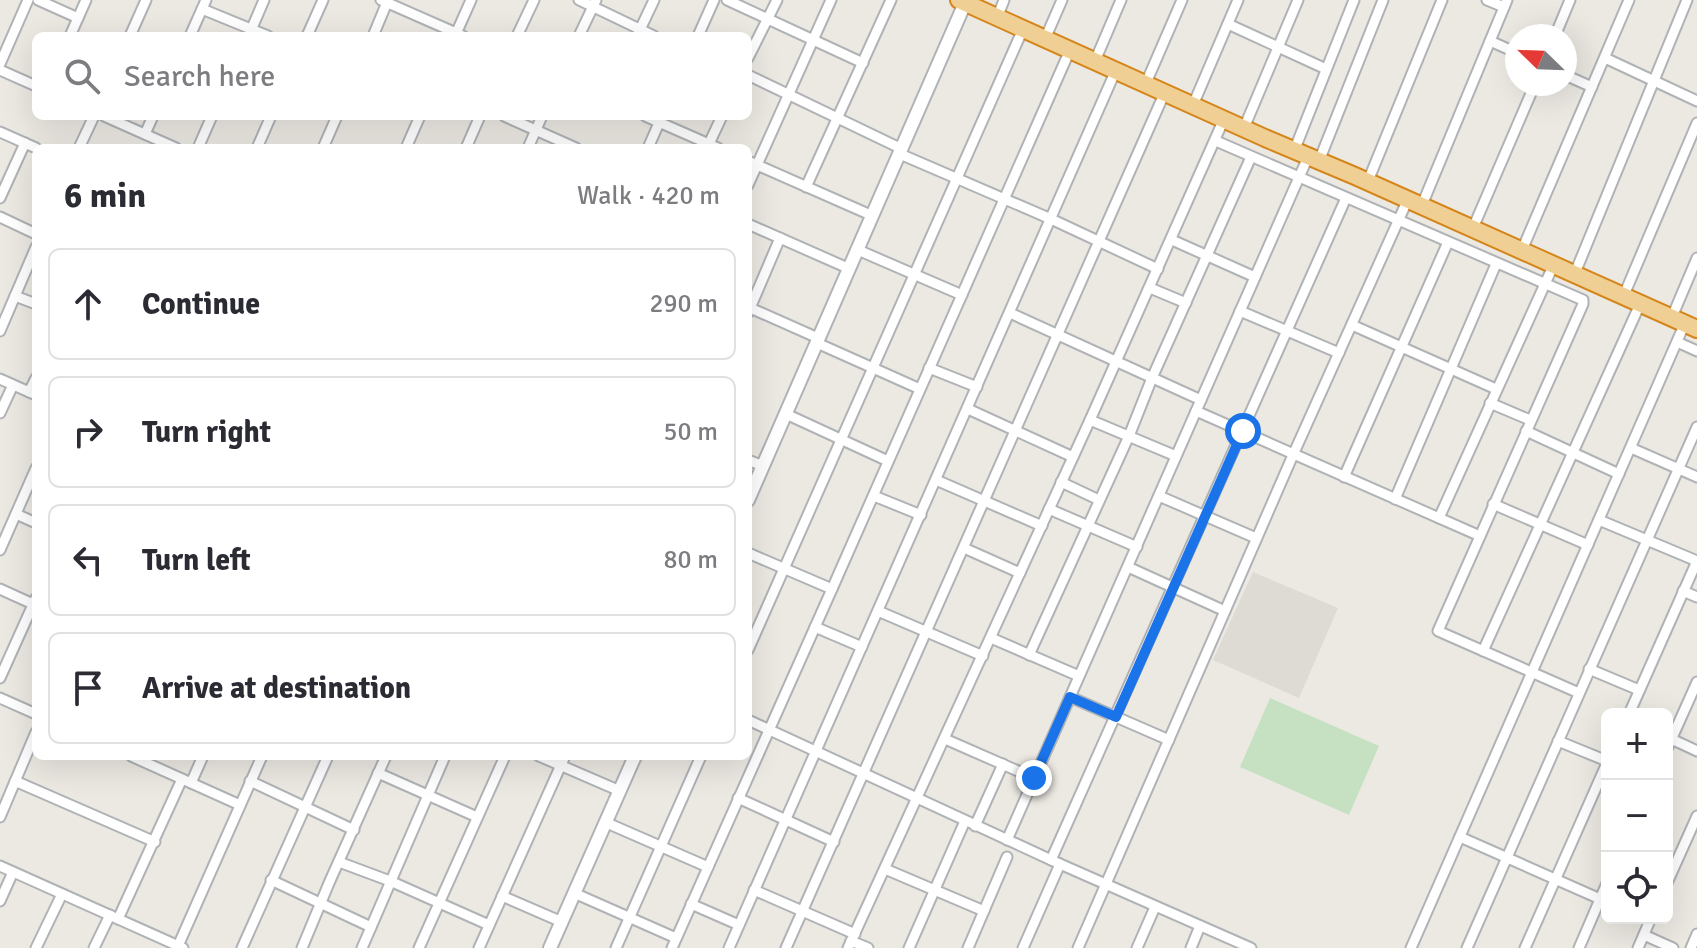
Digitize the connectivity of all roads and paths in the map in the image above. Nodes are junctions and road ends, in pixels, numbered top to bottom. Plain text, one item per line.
1 (28, 0) edge
2 (38, 0) edge
3 (86, 0) edge
4 (146, 0) edge
5 (264, 0) edge
6 (323, 0) edge
7 (471, 0) edge
8 (534, 0) edge
9 (579, 0) edge
10 (654, 0) edge
11 (714, 0) edge
12 (727, 0) edge
13 (777, 0) edge
14 (831, 0) edge
15 (891, 0) edge
16 (1004, 0) edge
17 (1062, 0) edge
18 (1121, 0) edge
19 (1181, 0) edge
20 (1238, 0) edge
21 (1298, 0) edge
22 (1354, 0) edge
23 (1383, 0) edge
24 (1442, 0) edge
25 (1487, 0) edge
26 (1570, 0) edge
27 (1629, 0) edge
28 (1687, 0) edge
29 (386, 1) edge
30 (962, 2) edge
31 (594, 3) edge
32 (204, 4) edge
33 (1505, 4) edge
34 (78, 18) junction
35 (768, 18) junction
36 (997, 18) junction
37 (1228, 24) junction
38 (1560, 24) edge
39 (252, 28) junction
40 (1023, 29) junction
41 (72, 32) edge
42 (132, 32) edge
43 (192, 32) edge
44 (260, 32) edge
45 (309, 32) edge
46 (374, 32) edge
47 (452, 32) edge
48 (459, 32) edge
49 (519, 32) edge
50 (581, 32) edge
51 (638, 32) edge
52 (639, 32) edge
53 (700, 32) edge
54 (813, 39) junction
55 (1045, 39) junction
56 (1490, 41) junction
57 (1277, 47) junction
58 (1505, 48) edge
59 (752, 50) edge
60 (1070, 50) junction
61 (1605, 58) junction
62 (1095, 61) junction
63 (863, 63) junction
64 (0, 64) edge
65 (1326, 69) junction
66 (0, 70) edge
67 (1116, 70) junction
68 (752, 77) edge
69 (1577, 80) edge
70 (1654, 81) junction
71 (1146, 83) junction
72 (32, 84) edge
73 (1592, 87) junction
74 (1165, 92) junction
75 (789, 95) junction
76 (1530, 96) edge
77 (1697, 101) edge
78 (1193, 105) junction
79 (837, 118) junction
80 (1224, 119) junction
81 (92, 120) edge
82 (113, 120) edge
83 (151, 120) edge
84 (210, 120) edge
85 (269, 120) edge
86 (335, 120) edge
87 (418, 120) edge
88 (478, 120) edge
89 (513, 120) edge
90 (540, 120) edge
91 (661, 120) edge
92 (663, 120) edge
93 (721, 120) edge
94 (1697, 123) edge
95 (1244, 128) junction
96 (536, 130) junction
97 (0, 132) edge
98 (145, 134) junction
99 (1216, 141) junction
100 (25, 143) junction
101 (81, 144) edge
102 (167, 144) edge
103 (200, 144) edge
104 (259, 144) edge
105 (325, 144) edge
106 (408, 144) edge
107 (468, 144) edge
108 (530, 144) edge
109 (567, 144) edge
110 (650, 144) edge
111 (706, 144) edge
112 (712, 144) edge
113 (32, 146) edge
114 (901, 151) junction
115 (1307, 156) junction
116 (1251, 157) junction
117 (752, 163) edge
118 (1299, 177) junction
119 (957, 179) junction
120 (1368, 181) junction
121 (806, 187) junction
122 (0, 198) edge
123 (1346, 198) junction
124 (1004, 199) junction
125 (1415, 202) junction
126 (873, 216) junction
127 (0, 217) edge
128 (1051, 219) junction
129 (1399, 220) junction
130 (752, 226) edge
131 (1473, 228) junction
132 (32, 232) edge
133 (780, 238) junction
134 (1172, 240) junction
135 (1100, 242) junction
136 (1448, 242) junction
137 (858, 250) junction
138 (1522, 250) junction
139 (1207, 255) junction
140 (32, 256) edge
141 (1697, 258) edge
142 (1496, 264) junction
143 (1554, 264) junction
144 (850, 269) junction
145 (1158, 269) junction
146 (1575, 273) junction
147 (915, 274) junction
148 (1255, 277) junction
149 (1545, 284) junction
150 (1150, 288) junction
151 (962, 295) junction
152 (1624, 295) junction
153 (15, 296) junction
154 (32, 302) edge
155 (752, 302) edge
156 (1641, 302) junction
157 (1186, 303) junction
158 (752, 310) edge
159 (1240, 311) junction
160 (1010, 313) junction
161 (1685, 323) edge
162 (1352, 325) junction
163 (1286, 330) junction
164 (0, 331) edge
165 (1058, 336) junction
166 (818, 340) junction
167 (1677, 342) junction
168 (1401, 347) junction
169 (1697, 351) edge
170 (1339, 353) junction
171 (1116, 362) junction
172 (873, 368) junction
173 (929, 368) junction
174 (1450, 369) junction
175 (1152, 378) junction
176 (0, 379) edge
177 (13, 385) junction
178 (977, 387) junction
179 (920, 389) junction
180 (1496, 389) junction
181 (32, 394) edge
182 (1201, 400) junction
183 (1490, 403) junction
184 (968, 409) junction
185 (1196, 411) junction
186 (0, 413) edge
187 (786, 414) junction
188 (1090, 420) junction
189 (1530, 420) junction
190 (1697, 427) edge
191 (1017, 430) junction
192 (1243, 431) junction
193 (1526, 431) junction
194 (1129, 436) junction
195 (842, 440) junction
196 (1631, 448) junction
197 (1572, 452) junction
198 (1293, 455) junction
199 (1176, 456) junction
200 (1073, 457) junction
201 (888, 461) junction
202 (752, 462) edge
203 (763, 466) junction
204 (1678, 469) junction
205 (1619, 474) junction
206 (32, 477) edge
207 (1344, 477) junction
208 (1697, 477) edge
209 (936, 480) junction
210 (1061, 482) junction
211 (752, 491) edge
212 (874, 496) junction
213 (1159, 496) junction
214 (1395, 499) junction
215 (1099, 500) junction
216 (985, 501) junction
217 (1493, 504) junction
218 (1049, 509) junction
219 (16, 514) junction
220 (921, 515) junction
221 (1206, 516) junction
222 (1439, 518) junction
223 (1599, 520) junction
224 (32, 521) edge
225 (1540, 524) junction
226 (1042, 526) junction
227 (1086, 526) junction
228 (1480, 536) junction
229 (1256, 538) junction
230 (1646, 540) junction
231 (1588, 545) junction
232 (1137, 547) junction
233 (964, 548) junction
234 (0, 550) edge
235 (752, 555) edge
236 (1697, 561) edge
237 (1128, 567) junction
238 (784, 568) junction
239 (1020, 573) junction
240 (1174, 588) junction
241 (0, 589) edge
242 (832, 589) junction
243 (1683, 591) junction
244 (1697, 597) edge
245 (32, 600) edge
246 (32, 608) edge
247 (878, 611) junction
248 (1225, 611) junction
249 (815, 627) junction
250 (927, 632) junction
251 (991, 638) junction
252 (752, 641) edge
253 (862, 647) junction
254 (1483, 651) junction
255 (1029, 655) junction
256 (983, 656) junction
257 (1589, 669) junction
258 (1533, 673) junction
259 (1079, 676) junction
260 (0, 678) edge
261 (1697, 682) edge
262 (1639, 690) junction
263 (1579, 693) junction
264 (1070, 697) junction
265 (1694, 697) edge
266 (0, 698) edge
267 (1632, 708) edge
268 (32, 712) edge
269 (1116, 717) junction
270 (752, 722) edge
271 (768, 729) junction
272 (1673, 731) edge
273 (945, 739) junction
274 (1169, 740) junction
275 (1673, 740) edge
276 (32, 741) edge
277 (1558, 741) junction
278 (816, 751) junction
279 (1697, 751) edge
280 (1601, 759) edge
281 (147, 760) edge
282 (200, 760) edge
283 (260, 760) edge
284 (326, 760) edge
285 (384, 760) edge
286 (443, 760) edge
287 (503, 760) edge
288 (564, 760) edge
289 (633, 760) edge
290 (699, 760) edge
291 (1003, 764) junction
292 (378, 773) junction
293 (864, 773) junction
294 (1601, 776) edge
295 (1034, 778) junction
296 (15, 781) junction
297 (186, 781) junction
298 (250, 781) junction
299 (620, 791) junction
300 (428, 795) junction
301 (738, 798) junction
302 (918, 798) junction
303 (240, 805) junction
304 (305, 807) junction
305 (1697, 816) edge
306 (0, 817) edge
307 (477, 817) junction
308 (787, 820) junction
309 (965, 821) junction
310 (607, 823) junction
311 (975, 826) junction
312 (354, 830) junction
313 (1460, 837) junction
314 (1007, 840) junction
315 (155, 842) junction
316 (834, 842) junction
317 (661, 848) junction
318 (1007, 857) dead end
319 (1508, 858) junction
320 (339, 862) junction
321 (1055, 862) junction
322 (0, 866) edge
323 (708, 867) junction
324 (885, 869) junction
325 (1673, 870) edge
326 (13, 872) junction
327 (271, 880) junction
328 (1556, 880) junction
329 (390, 881) junction
330 (1106, 884) junction
331 (754, 890) junction
332 (935, 891) junction
333 (574, 893) junction
334 (62, 894) junction
335 (502, 896) junction
336 (1601, 899) edge
337 (0, 901) edge
338 (320, 903) junction
339 (438, 903) junction
340 (691, 904) junction
341 (1601, 906) edge
342 (1155, 907) junction
343 (803, 910) junction
344 (984, 911) junction
345 (114, 917) junction
346 (630, 917) junction
347 (562, 922) junction
348 (1647, 924) edge
349 (489, 925) junction
350 (739, 925) junction
351 (1200, 926) junction
352 (371, 927) junction
353 (1697, 934) edge
354 (1644, 935) junction
355 (161, 937) junction
356 (676, 938) junction
357 (852, 941) edge
358 (180, 947) edge
359 (36, 948) edge
360 (94, 948) edge
361 (156, 948) edge
362 (242, 948) edge
363 (302, 948) edge
364 (362, 948) edge
365 (419, 948) edge
366 (479, 948) edge
367 (550, 948) edge
368 (616, 948) edge
369 (672, 948) edge
370 (729, 948) edge
371 (786, 948) edge
372 (868, 948) edge
373 (909, 948) edge
374 (968, 948) edge
375 (1023, 948) edge
376 (1078, 948) edge
377 (1137, 948) edge
378 (1191, 948) edge
379 (1250, 948) edge
380 (1411, 948) edge
381 (1467, 948) edge
382 (1525, 948) edge
383 (1579, 948) edge
384 (1638, 948) edge
385 (1673, 948) edge
386 (1691, 948) edge

1 - 64 street
2 - 34 street
3 - 34 street
4 - 42 street
5 - 39 street
6 - 45 street
7 - 48 street
8 - 49 street
9 - 31 street
10 - 52 street
11 - 53 street
12 - 35 street
13 - 35 street
14 - 54 street
15 - 63 street
16 - 36 street
17 - 55 street
18 - 62 street
19 - 71 street
20 - 37 street
21 - 57 street
22 - 65 street
23 - 115 street
24 - 120 street
25 - 33 street
26 - 38 street
27 - 61 street
28 - 70 street
29 - 46 street
29 - 47 street
30 - 36 highway
30 - 114 street
31 - 50 street
31 - 51 street
32 - 39 street
32 - 43 street
33 - 56 street
34 - 41 street
35 - 54 street
35 - 59 street
36 - 40 highway
37 - 57 street
37 - 78 street
39 - 44 street
40 - 55 highway
40 - 119 street
54 - 63 street
54 - 75 street
55 - 60 highway
56 - 58 street
56 - 125 street
57 - 65 street
57 - 95 street
60 - 62 highway
60 - 124 street
61 - 70 street
61 - 73 street
62 - 67 highway
63 - 79 street
65 - 115 street
66 - 72 street
67 - 71 highway
67 - 128 street
68 - 75 street
69 - 73 street
70 - 77 street
70 - 146 street
71 - 74 highway
73 - 138 street
74 - 78 highway
74 - 135 street
75 - 79 street
75 - 117 street
76 - 131 street
78 - 80 highway
79 - 114 street
79 - 121 street
80 - 95 highway
80 - 99 street
81 - 101 street
82 - 98 street
83 - 98 street
84 - 103 street
85 - 104 street
86 - 105 street
87 - 106 street
88 - 107 street
89 - 96 street
90 - 96 street
91 - 110 street
92 - 111 street
93 - 112 street
94 - 152 street
95 - 115 highway
96 - 108 street
96 - 109 street
97 - 100 street
98 - 102 street
99 - 116 street
99 - 134 street
100 - 113 street
100 - 122 street
114 - 119 street
114 - 126 street
115 - 118 street
115 - 120 highway
116 - 118 street
116 - 139 street
117 - 121 street
118 - 123 street
118 - 148 street
119 - 124 street
119 - 147 street
120 - 125 highway
121 - 126 street
123 - 129 street
123 - 163 street
124 - 128 street
124 - 151 street
125 - 129 street
125 - 131 highway
126 - 137 street
127 - 132 street
128 - 135 street
128 - 160 street
129 - 136 street
129 - 162 street
130 - 133 street
131 - 138 highway
133 - 144 street
133 - 155 street
134 - 139 street
134 - 145 street
135 - 145 street
135 - 165 street
136 - 142 street
136 - 168 street
137 - 144 street
137 - 147 street
138 - 143 highway
139 - 148 street
139 - 157 street
140 - 153 street
141 - 161 street
142 - 149 street
142 - 174 street
143 - 146 highway
143 - 149 street
144 - 166 street
145 - 150 street
146 - 152 highway
147 - 151 street
147 - 172 street
148 - 159 street
149 - 180 street
149 - 189 street
150 - 157 street
150 - 171 street
151 - 173 street
152 - 156 highway
153 - 154 street
153 - 164 street
156 - 161 highway
156 - 197 street
157 - 175 street
158 - 166 street
159 - 163 street
159 - 182 street
160 - 165 street
160 - 178 street
161 - 167 street
162 - 168 street
162 - 170 street
163 - 170 street
163 - 192 street
165 - 171 street
165 - 191 street
166 - 172 street
166 - 187 street
167 - 169 street
167 - 196 street
168 - 174 street
168 - 207 street
170 - 198 street
171 - 175 street
171 - 188 street
172 - 179 street
172 - 195 street
173 - 178 street
173 - 179 street
174 - 180 street
174 - 214 street
175 - 182 street
175 - 194 street
176 - 177 street
177 - 181 street
177 - 186 street
178 - 184 street
179 - 201 street
180 - 183 street
182 - 185 street
183 - 189 street
183 - 222 street
184 - 191 street
184 - 209 street
185 - 192 street
185 - 199 street
187 - 195 street
187 - 203 street
188 - 194 street
188 - 200 street
189 - 193 street
190 - 204 street
191 - 200 street
191 - 216 street
192 - 198 street
192 - 221 street
193 - 197 street
193 - 217 street
194 - 199 street
194 - 215 street
195 - 201 street
195 - 238 street
196 - 204 street
196 - 205 street
197 - 205 street
197 - 225 street
198 - 207 street
198 - 229 street
199 - 213 street
200 - 210 street
201 - 212 street
202 - 203 street
203 - 211 street
204 - 208 street
204 - 230 street
205 - 223 street
206 - 219 street
207 - 214 street
209 - 216 street
209 - 220 street
210 - 215 street
210 - 218 street
212 - 220 street
212 - 242 street
213 - 221 street
213 - 232 street
214 - 222 street
215 - 227 street
216 - 226 street
216 - 233 street
217 - 225 street
217 - 228 street
218 - 226 street
218 - 227 street
219 - 224 street
219 - 234 street
220 - 247 street
221 - 229 street
221 - 240 street
222 - 228 street
223 - 230 street
223 - 231 street
225 - 231 street
225 - 254 street
226 - 239 street
227 - 232 street
227 - 255 street
228 - 254 street
229 - 248 street
230 - 236 street
230 - 257 street
231 - 258 street
232 - 237 street
233 - 239 street
233 - 250 street
235 - 238 street
236 - 243 street
237 - 240 street
237 - 259 street
238 - 242 street
238 - 252 street
239 - 251 street
240 - 248 street
240 - 269 street
241 - 245 street
242 - 249 street
243 - 244 street
243 - 262 street
246 - 260 street
247 - 250 street
247 - 253 street
248 - 274 street
249 - 253 street
249 - 271 street
250 - 256 street
250 - 293 street
251 - 255 street
251 - 256 street
253 - 278 street
254 - 258 street
255 - 259 street
256 - 273 street
257 - 262 street
257 - 263 street
258 - 263 street
258 - 313 street
259 - 264 street
261 - 265 street
262 - 267 street
263 - 277 street
264 - 269 street
264 - 295 street
265 - 272 street
266 - 268 street
269 - 274 street
269 - 321 street
270 - 271 street
271 - 278 street
271 - 301 street
273 - 291 street
273 - 302 street
274 - 330 street
275 - 279 street
276 - 296 street
277 - 280 street
277 - 319 street
278 - 293 street
278 - 308 street
281 - 297 street
282 - 297 street
283 - 298 street
284 - 304 street
285 - 292 street
286 - 300 street
287 - 307 street
288 - 299 street
288 - 335 street
289 - 299 street
290 - 317 street
291 - 295 street
291 - 311 street
292 - 300 street
292 - 312 street
293 - 302 street
293 - 316 street
294 - 328 street
295 - 314 street
296 - 306 street
296 - 315 street
297 - 303 street
297 - 315 street
298 - 303 street
298 - 304 street
299 - 310 street
300 - 307 street
300 - 329 street
301 - 308 street
301 - 323 street
302 - 309 street
302 - 324 street
303 - 358 street
304 - 312 street
304 - 327 street
305 - 325 street
307 - 339 street
308 - 316 street
308 - 331 street
309 - 311 street
309 - 332 street
310 - 317 street
310 - 333 street
311 - 314 street
312 - 320 street
313 - 319 street
313 - 380 street
314 - 321 street
315 - 345 street
316 - 343 street
317 - 323 street
317 - 346 street
318 - 344 street
319 - 328 street
319 - 381 street
320 - 329 street
320 - 338 street
321 - 330 street
321 - 375 street
322 - 326 street
323 - 340 street
324 - 332 street
324 - 357 street
326 - 334 street
326 - 337 street
327 - 338 street
327 - 362 street
328 - 336 street
328 - 382 street
329 - 339 street
329 - 352 street
330 - 342 street
330 - 376 street
331 - 343 street
331 - 350 street
332 - 344 street
332 - 373 street
333 - 346 street
333 - 347 street
334 - 345 street
334 - 359 street
335 - 347 street
335 - 349 street
338 - 352 street
338 - 363 street
339 - 349 street
339 - 365 street
340 - 350 street
340 - 356 street
341 - 383 street
342 - 351 street
342 - 377 street
343 - 357 street
343 - 371 street
344 - 374 street
345 - 355 street
345 - 360 street
346 - 356 street
346 - 368 street
347 - 367 street
348 - 354 street
349 - 366 street
350 - 370 street
351 - 378 street
351 - 379 street
352 - 364 street
353 - 386 street
354 - 384 street
354 - 385 street
355 - 358 street
355 - 361 street
356 - 369 street
357 - 372 street

